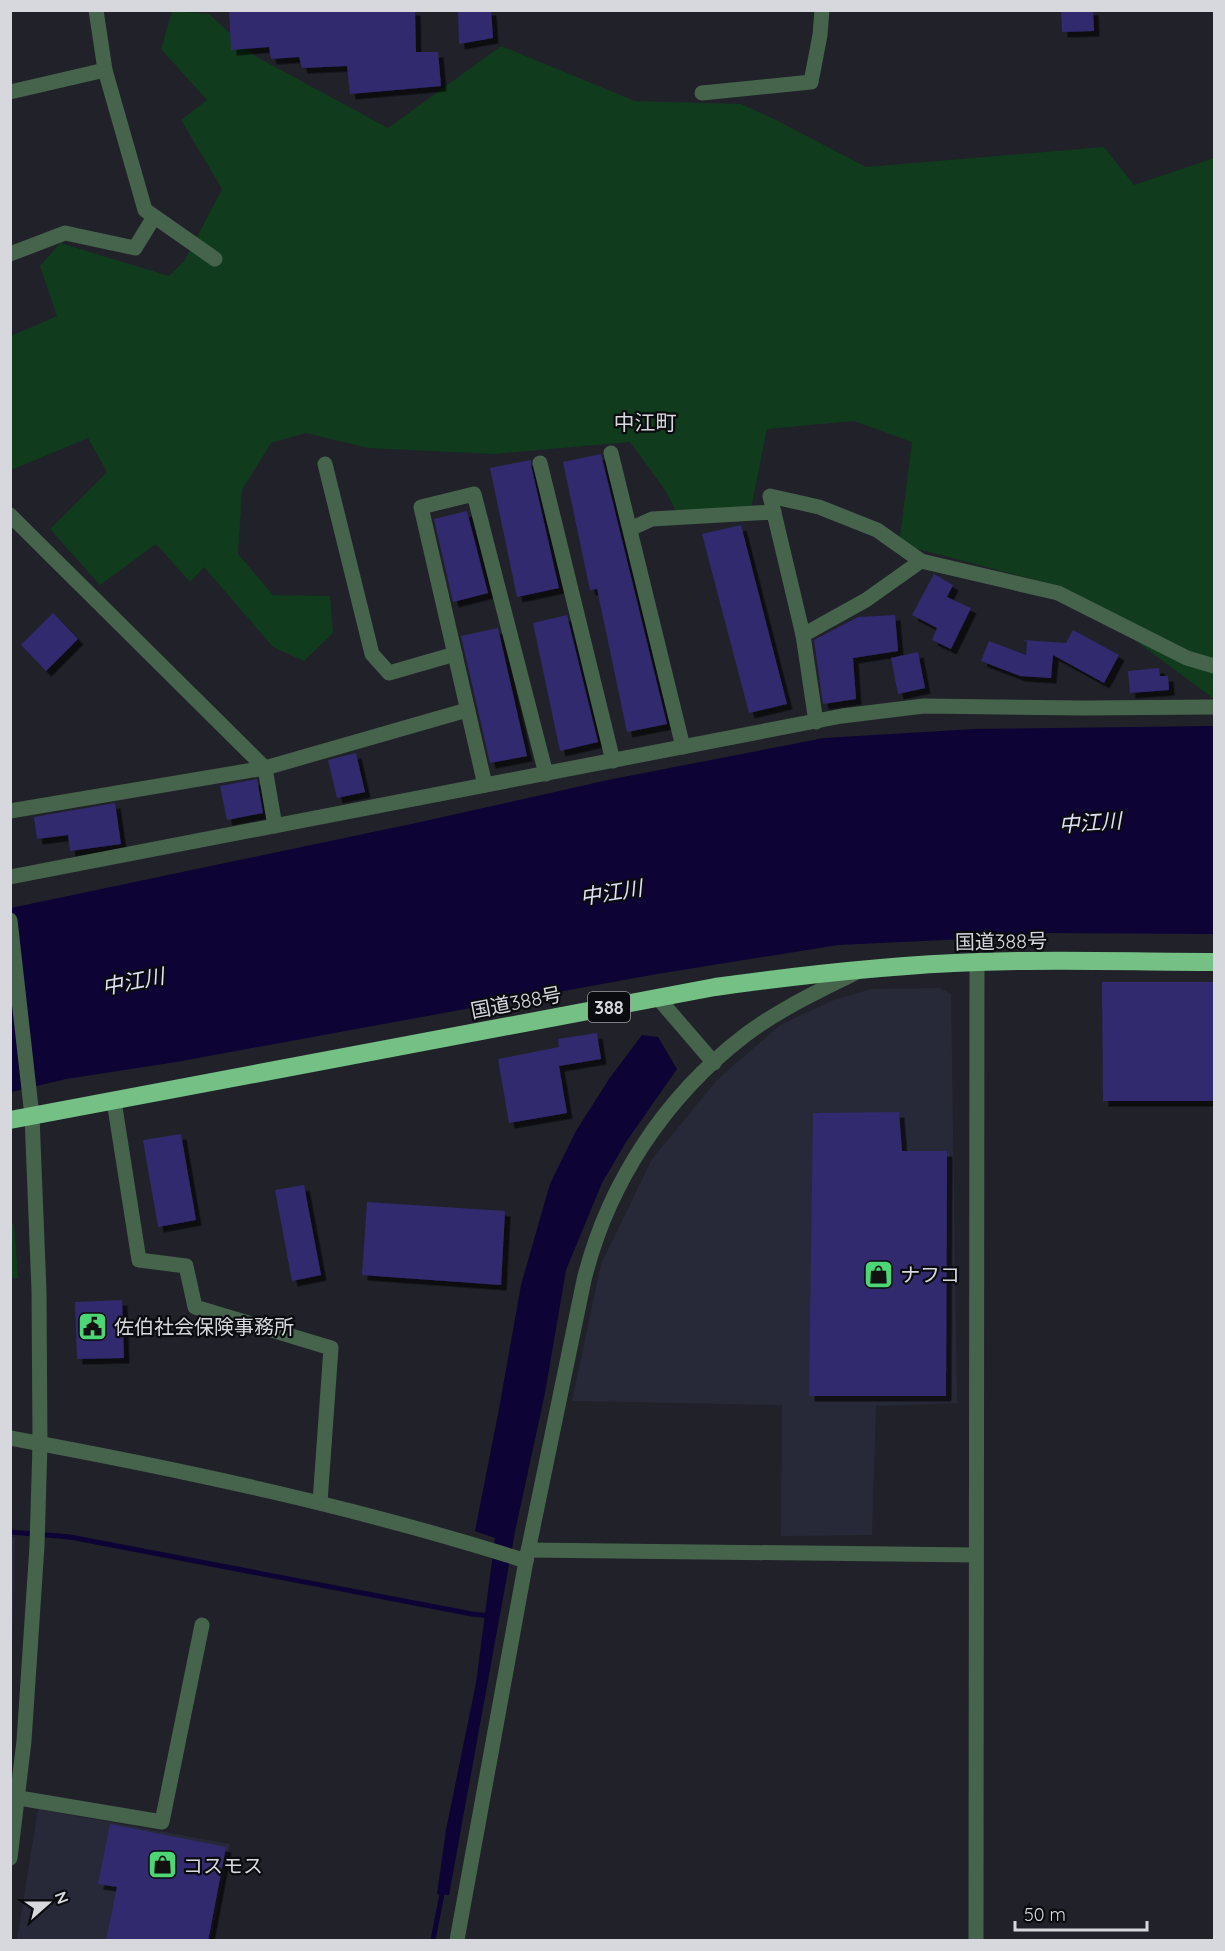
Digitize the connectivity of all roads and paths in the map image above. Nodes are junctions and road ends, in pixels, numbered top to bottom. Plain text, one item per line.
1 (96, 10) edge
2 (822, 10) edge
3 (105, 70) junction
4 (10, 92) edge
5 (702, 93) dead end
6 (154, 217) junction
7 (10, 254) edge
8 (215, 259) dead end
9 (611, 453) dead end
10 (540, 462) dead end
11 (325, 464) dead end
12 (774, 512) junction
13 (10, 515) edge
14 (630, 529) junction
15 (921, 561) junction
16 (802, 635) junction
17 (455, 654) junction
18 (1215, 666) edge
19 (1215, 707) edge
20 (467, 710) junction
21 (816, 722) junction
22 (683, 747) junction
23 (613, 761) junction
24 (265, 768) junction
25 (546, 774) junction
26 (485, 785) junction
27 (10, 811) edge
28 (275, 826) junction
29 (10, 877) edge
30 (10, 920) edge
31 (977, 962) junction
32 (1215, 962) edge
33 (860, 971) junction
34 (657, 998) junction
35 (714, 1063) junction
36 (114, 1101) junction
37 (31, 1109) junction
38 (10, 1120) edge
39 (10, 1438) edge
40 (40, 1444) junction
41 (320, 1502) junction
42 (976, 1555) junction
43 (522, 1556) junction
44 (202, 1625) dead end
45 (19, 1798) junction
46 (10, 1858) edge
47 (457, 1941) edge
48 (976, 1941) edge

1 - 3 street
2 - 5 street
3 - 4 street
3 - 6 street
6 - 7 street
6 - 8 street
9 - 14 street
10 - 23 street
11 - 17 street
12 - 14 street
12 - 15 street
12 - 16 street
13 - 24 street
14 - 22 street
15 - 16 street
15 - 18 street
16 - 21 street
17 - 20 street
17 - 25 street
19 - 21 street
20 - 24 street
20 - 26 street
21 - 22 street
22 - 23 street
23 - 25 street
24 - 27 street
24 - 28 street
25 - 26 street
26 - 28 street
28 - 29 street
30 - 37 street
31 - 32 highway, 国道388号 / 388
31 - 33 highway, 国道388号 / 388
31 - 42 street
33 - 34 highway, 国道388号 / 388
33 - 35 street
34 - 35 street
34 - 36 highway, 国道388号 / 388
35 - 43 street
36 - 37 highway, 国道388号 / 388
36 - 41 street
37 - 38 highway, 国道388号 / 388
37 - 40 street
39 - 40 street
40 - 41 street
40 - 45 street
41 - 43 street
42 - 43 street
42 - 48 street
43 - 47 street
44 - 45 street
45 - 46 street

